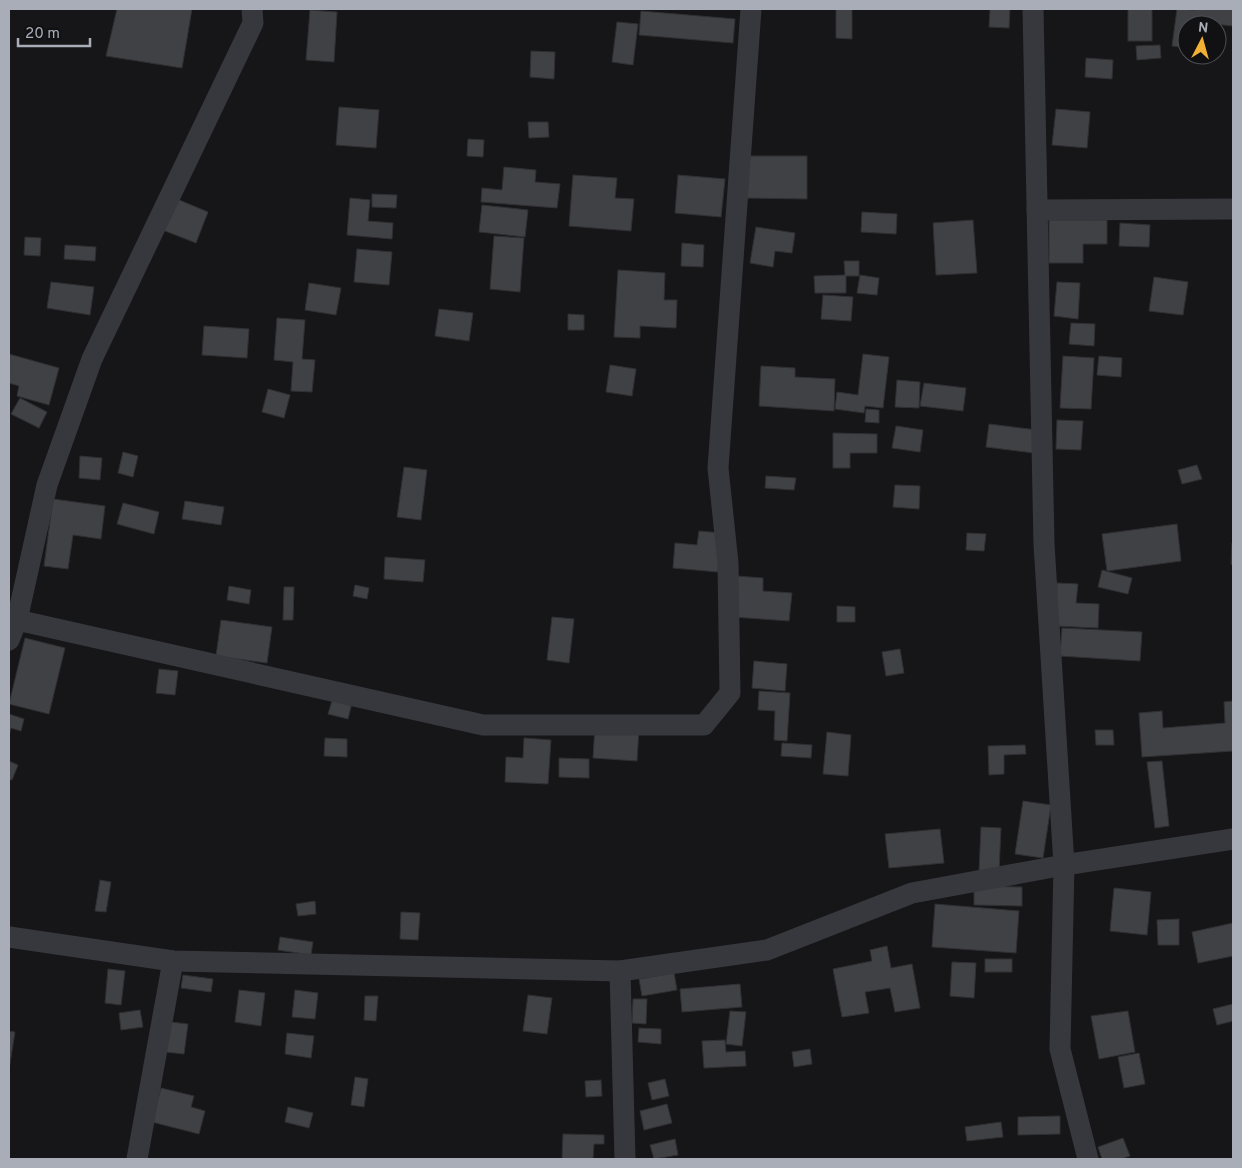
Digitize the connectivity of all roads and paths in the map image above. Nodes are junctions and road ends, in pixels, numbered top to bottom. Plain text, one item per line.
1 (252, 9) edge
2 (751, 9) edge
3 (1033, 9) edge
4 (1233, 209) edge
5 (1037, 210) junction
6 (17, 620) junction
7 (9, 640) edge
8 (1233, 839) edge
9 (1064, 864) junction
10 (9, 937) edge
11 (173, 961) junction
12 (620, 971) junction
13 (137, 1159) edge
14 (625, 1159) edge
15 (1088, 1159) edge

1 - 6 street
2 - 6 street
3 - 5 street
4 - 5 street
5 - 9 street
6 - 7 street
8 - 9 street
9 - 12 street
9 - 15 street
10 - 11 street
11 - 12 street
11 - 13 street
12 - 14 street

